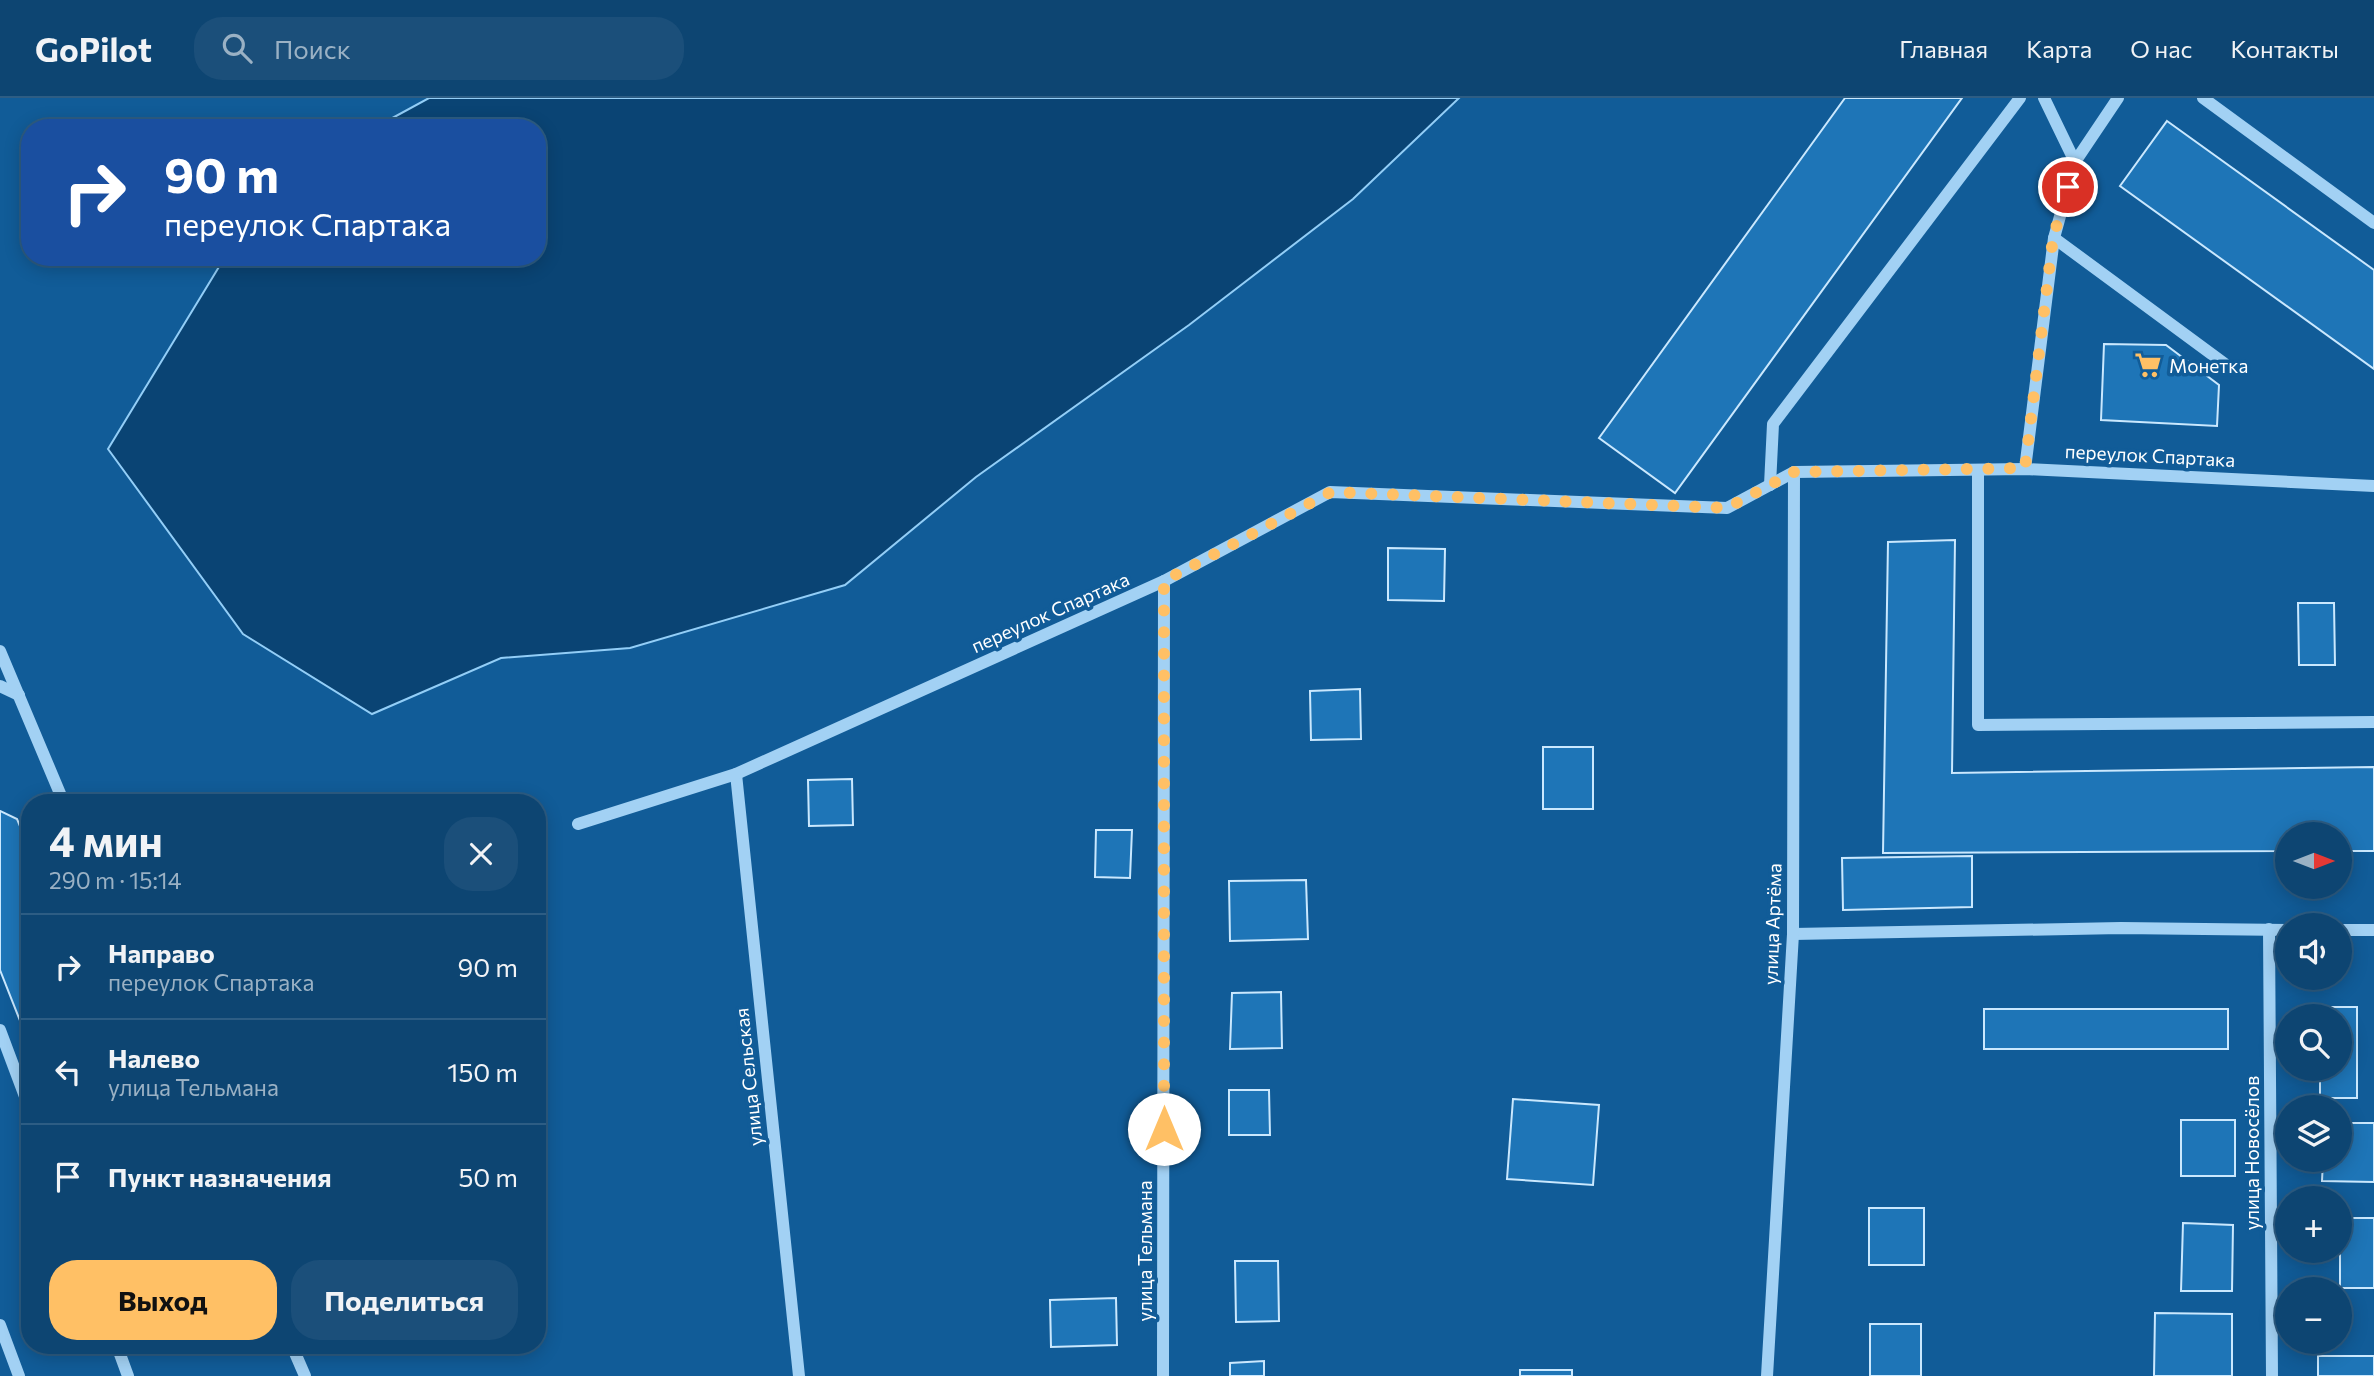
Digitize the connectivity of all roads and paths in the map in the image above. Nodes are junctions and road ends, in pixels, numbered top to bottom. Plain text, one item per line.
1 (2020, 98) edge
2 (2044, 98) edge
3 (2118, 98) edge
4 (2203, 98) edge
5 (2075, 162) junction
6 (2374, 223) edge
7 (2053, 238) junction
8 (2225, 364) dead end
9 (2025, 468) junction
10 (1978, 470) junction
11 (1794, 472) junction
12 (1770, 485) junction
13 (2374, 486) edge
14 (1164, 581) junction
15 (0, 651) edge
16 (0, 686) edge
17 (19, 695) junction
18 (2374, 722) edge
19 (736, 774) junction
20 (60, 794) edge
21 (578, 824) dead end
22 (2269, 929) junction
23 (2275, 929) edge
24 (2352, 930) edge
25 (2374, 930) edge
26 (1793, 934) junction
27 (0, 1030) edge
28 (21, 1086) edge
29 (0, 1325) edge
30 (120, 1354) edge
31 (295, 1354) edge
32 (19, 1376) edge
33 (128, 1376) edge
34 (305, 1376) edge
35 (799, 1376) edge
36 (1163, 1376) edge
37 (1767, 1376) edge
38 (2272, 1376) edge

1 - 12 street
2 - 5 street
3 - 5 street
4 - 6 street
5 - 7 street
7 - 8 street
7 - 9 street
9 - 10 street, переулок Спартака
9 - 13 street, переулок Спартака
10 - 11 street, переулок Спартака
10 - 18 street
11 - 12 street, переулок Спартака
11 - 26 street, улица Артёма
12 - 14 street, переулок Спартака
14 - 19 street, переулок Спартака
14 - 36 street, улица Тельмана
15 - 17 street
16 - 17 street
17 - 20 street
19 - 21 street, переулок Спартака
19 - 35 street, улица Сельская
22 - 23 street
22 - 26 street
22 - 38 street, улица Новосёлов
24 - 25 street
26 - 37 street, улица Артёма
27 - 28 street
29 - 32 street
30 - 33 street
31 - 34 street

